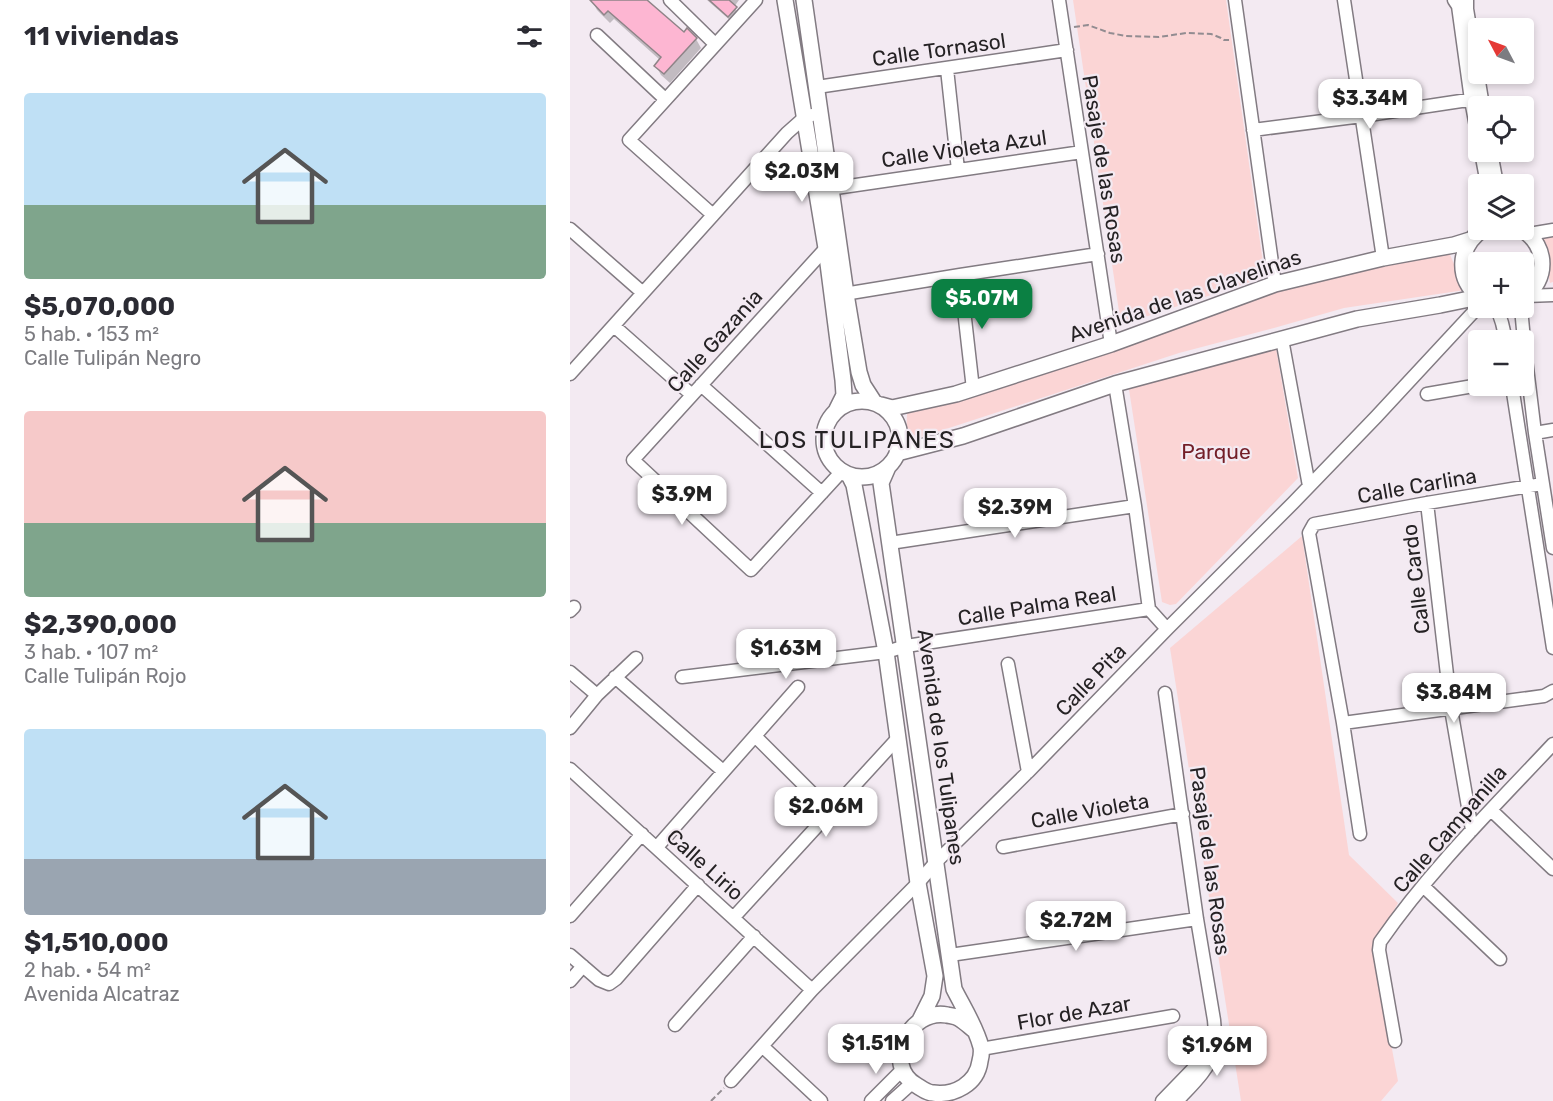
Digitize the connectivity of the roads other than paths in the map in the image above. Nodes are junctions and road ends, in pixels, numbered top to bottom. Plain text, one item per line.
1 (670, 0) edge
2 (756, 0) edge
3 (785, 0) edge
4 (804, 0) edge
5 (1059, 0) edge
6 (1235, 0) edge
7 (1344, 0) edge
8 (1454, 0) edge
9 (1467, 0) edge
10 (597, 35) dead end
11 (716, 44) junction
12 (1066, 50) junction
13 (947, 69) junction
14 (817, 87) junction
15 (1477, 96) edge
16 (1477, 96) edge
17 (665, 99) junction
18 (1468, 103) edge
19 (813, 115) junction
20 (1362, 116) junction
21 (1253, 130) junction
22 (1082, 152) junction
23 (958, 170) junction
24 (824, 189) junction
25 (713, 215) junction
26 (570, 229) edge
27 (1552, 229) edge
28 (1534, 231) edge
29 (1470, 240) joint
30 (1533, 240) edge
31 (826, 248) junction
32 (1098, 254) junction
33 (1383, 258) junction
34 (960, 275) junction
35 (1275, 284) junction
36 (1468, 284) edge
37 (1534, 287) edge
38 (643, 292) junction
39 (839, 295) junction
40 (1553, 295) edge
41 (1534, 298) edge
42 (1468, 299) edge
43 (1468, 318) edge
44 (614, 326) junction
45 (1282, 339) junction
46 (1112, 344) junction
47 (572, 369) edge
48 (1115, 384) junction
49 (701, 385) junction
50 (1468, 387) edge
51 (973, 389) junction
52 (1426, 394) dead end
53 (692, 395) junction
54 (1514, 396) edge
55 (1530, 396) edge
56 (878, 403) junction
57 (837, 409) junction
58 (1553, 430) edge
59 (1534, 433) junction
60 (897, 453) junction
61 (888, 467) junction
62 (845, 473) junction
63 (1542, 484) junction
64 (1309, 486) junction
65 (1527, 486) junction
66 (822, 493) junction
67 (1427, 503) junction
68 (1135, 506) junction
69 (890, 543) junction
70 (1553, 548) edge
71 (1149, 609) junction
72 (1167, 629) junction
73 (906, 646) junction
74 (1553, 648) edge
75 (886, 652) junction
76 (636, 658) dead end
77 (1008, 664) dead end
78 (570, 672) edge
79 (615, 677) junction
80 (682, 677) dead end
81 (798, 687) dead end
82 (1553, 691) edge
83 (1165, 693) dead end
84 (597, 695) junction
85 (1451, 709) junction
86 (1343, 723) junction
87 (570, 728) edge
88 (755, 736) junction
89 (897, 739) junction
90 (1553, 744) edge
91 (570, 769) edge
92 (723, 771) junction
93 (1028, 772) junction
94 (1491, 810) junction
95 (830, 811) junction
96 (1183, 814) junction
97 (1472, 830) junction
98 (642, 834) junction
99 (1360, 834) dead end
100 (657, 847) junction
101 (1004, 847) dead end
102 (936, 862) junction
103 (1553, 869) edge
104 (918, 882) junction
105 (698, 885) junction
106 (1423, 885) junction
107 (570, 916) edge
108 (734, 917) junction
109 (1197, 919) junction
110 (754, 936) junction
111 (570, 955) edge
112 (950, 955) junction
113 (1500, 959) dead end
114 (583, 966) junction
115 (570, 981) edge
116 (812, 990) junction
117 (1173, 1016) dead end
118 (920, 1020) junction
119 (675, 1024) dead end
120 (974, 1030) junction
121 (1215, 1034) junction
122 (1395, 1041) dead end
123 (762, 1046) junction
124 (981, 1049) junction
125 (907, 1076) junction
126 (731, 1081) road end
127 (955, 1097) edge
128 (821, 1101) edge
129 (871, 1101) edge
130 (892, 1101) edge
131 (1162, 1101) edge
132 (1177, 1101) edge

1 - 11 street
2 - 11 street
3 - 19 street
4 - 14 street
5 - 12 street, Pasaje de las Rosas
6 - 21 street
7 - 20 street
8 - 15 street
9 - 16 street
10 - 17 street
11 - 17 street
12 - 13 street, Calle Tornasol
12 - 22 street, Pasaje de las Rosas
13 - 14 street, Calle Tornasol
13 - 23 street
14 - 19 street
17 - 25 street
18 - 20 street
19 - 24 street
19 - 25 street
20 - 21 street
20 - 33 street
21 - 35 street
22 - 23 street, Calle Violeta Azul
22 - 32 street, Pasaje de las Rosas
23 - 24 street, Calle Violeta Azul
24 - 31 street
24 - 39 street
25 - 38 street
26 - 38 street
27 - 28 street
29 - 33 street, Avenida de las Clavelinas
29 - 36 street
30 - 37 street
31 - 39 street
31 - 49 street, Calle Gazania
32 - 34 street
32 - 46 street, Pasaje de las Rosas
33 - 35 street, Avenida de las Clavelinas
34 - 39 street
34 - 51 street
35 - 46 street, Avenida de las Clavelinas
38 - 44 street
39 - 56 street
39 - 57 street
40 - 41 street
42 - 45 street
43 - 64 street, Calle Pita
44 - 47 street
44 - 53 street
45 - 48 street
45 - 64 street
46 - 51 street, Avenida de las Clavelinas
48 - 60 street
48 - 68 street
49 - 53 street, Calle Gazania
49 - 66 street
50 - 52 street
51 - 56 street, Avenida de las Clavelinas
53 - 66 street, Calle Gazania
54 - 65 street
55 - 59 street
56 - 57 street
56 - 60 street
57 - 62 street
58 - 59 street
59 - 63 street
60 - 61 street
61 - 62 street
61 - 69 street, Avenida de los Tulipanes
62 - 66 street
62 - 75 street, Avenida de los Tulipanes
63 - 65 street, Calle Carlina
63 - 70 street
64 - 72 street, Calle Pita
65 - 67 street, Calle Carlina
65 - 74 street
67 - 85 street, Calle Cardo
67 - 86 street, Calle Carlina
68 - 69 street
68 - 71 street
69 - 73 street, Avenida de los Tulipanes
71 - 72 street
71 - 73 street, Calle Palma Real
72 - 93 street, Calle Pita
73 - 75 street, Calle Palma Real
73 - 102 street, Avenida de los Tulipanes
75 - 80 street, Calle Palma Real
75 - 89 street, Avenida de los Tulipanes
76 - 79 street
77 - 93 street
78 - 84 street
79 - 84 street
79 - 92 street
81 - 88 street
82 - 85 street
83 - 96 street, Pasaje de las Rosas
84 - 87 street
85 - 86 street
85 - 97 street, Calle Cardo
86 - 99 street
88 - 92 street
88 - 95 street
89 - 95 street
89 - 104 street, Avenida de los Tulipanes
90 - 94 street, Calle Campanilla
91 - 98 street, Calle Lirio
92 - 100 street
93 - 102 street, Calle Pita
94 - 97 street, Calle Campanilla
94 - 103 street
95 - 108 street
96 - 101 street, Calle Violeta
96 - 109 street, Pasaje de las Rosas
97 - 106 street, Calle Campanilla
98 - 100 street, Calle Lirio
98 - 107 street
100 - 105 street, Calle Lirio
102 - 104 street, Calle Pita
102 - 112 street, Avenida de los Tulipanes
104 - 116 street, Calle Pita
104 - 118 street, Avenida de los Tulipanes
105 - 108 street, Calle Lirio
105 - 114 street
106 - 113 street
106 - 122 street, Calle Campanilla
108 - 110 street, Calle Lirio
109 - 112 street
109 - 121 street, Pasaje de las Rosas
110 - 116 street, Calle Lirio
110 - 119 street
111 - 114 street
112 - 120 street, Avenida de los Tulipanes
114 - 115 street
116 - 123 street, Calle Pita
117 - 124 street, Flor de Azar
118 - 120 street
118 - 125 street, Avenida de los Tulipanes
120 - 124 street, Avenida de los Tulipanes
121 - 131 street
121 - 132 street
123 - 126 street, Calle Pita
123 - 128 street
124 - 127 street
125 - 127 street
125 - 129 street
125 - 130 street

